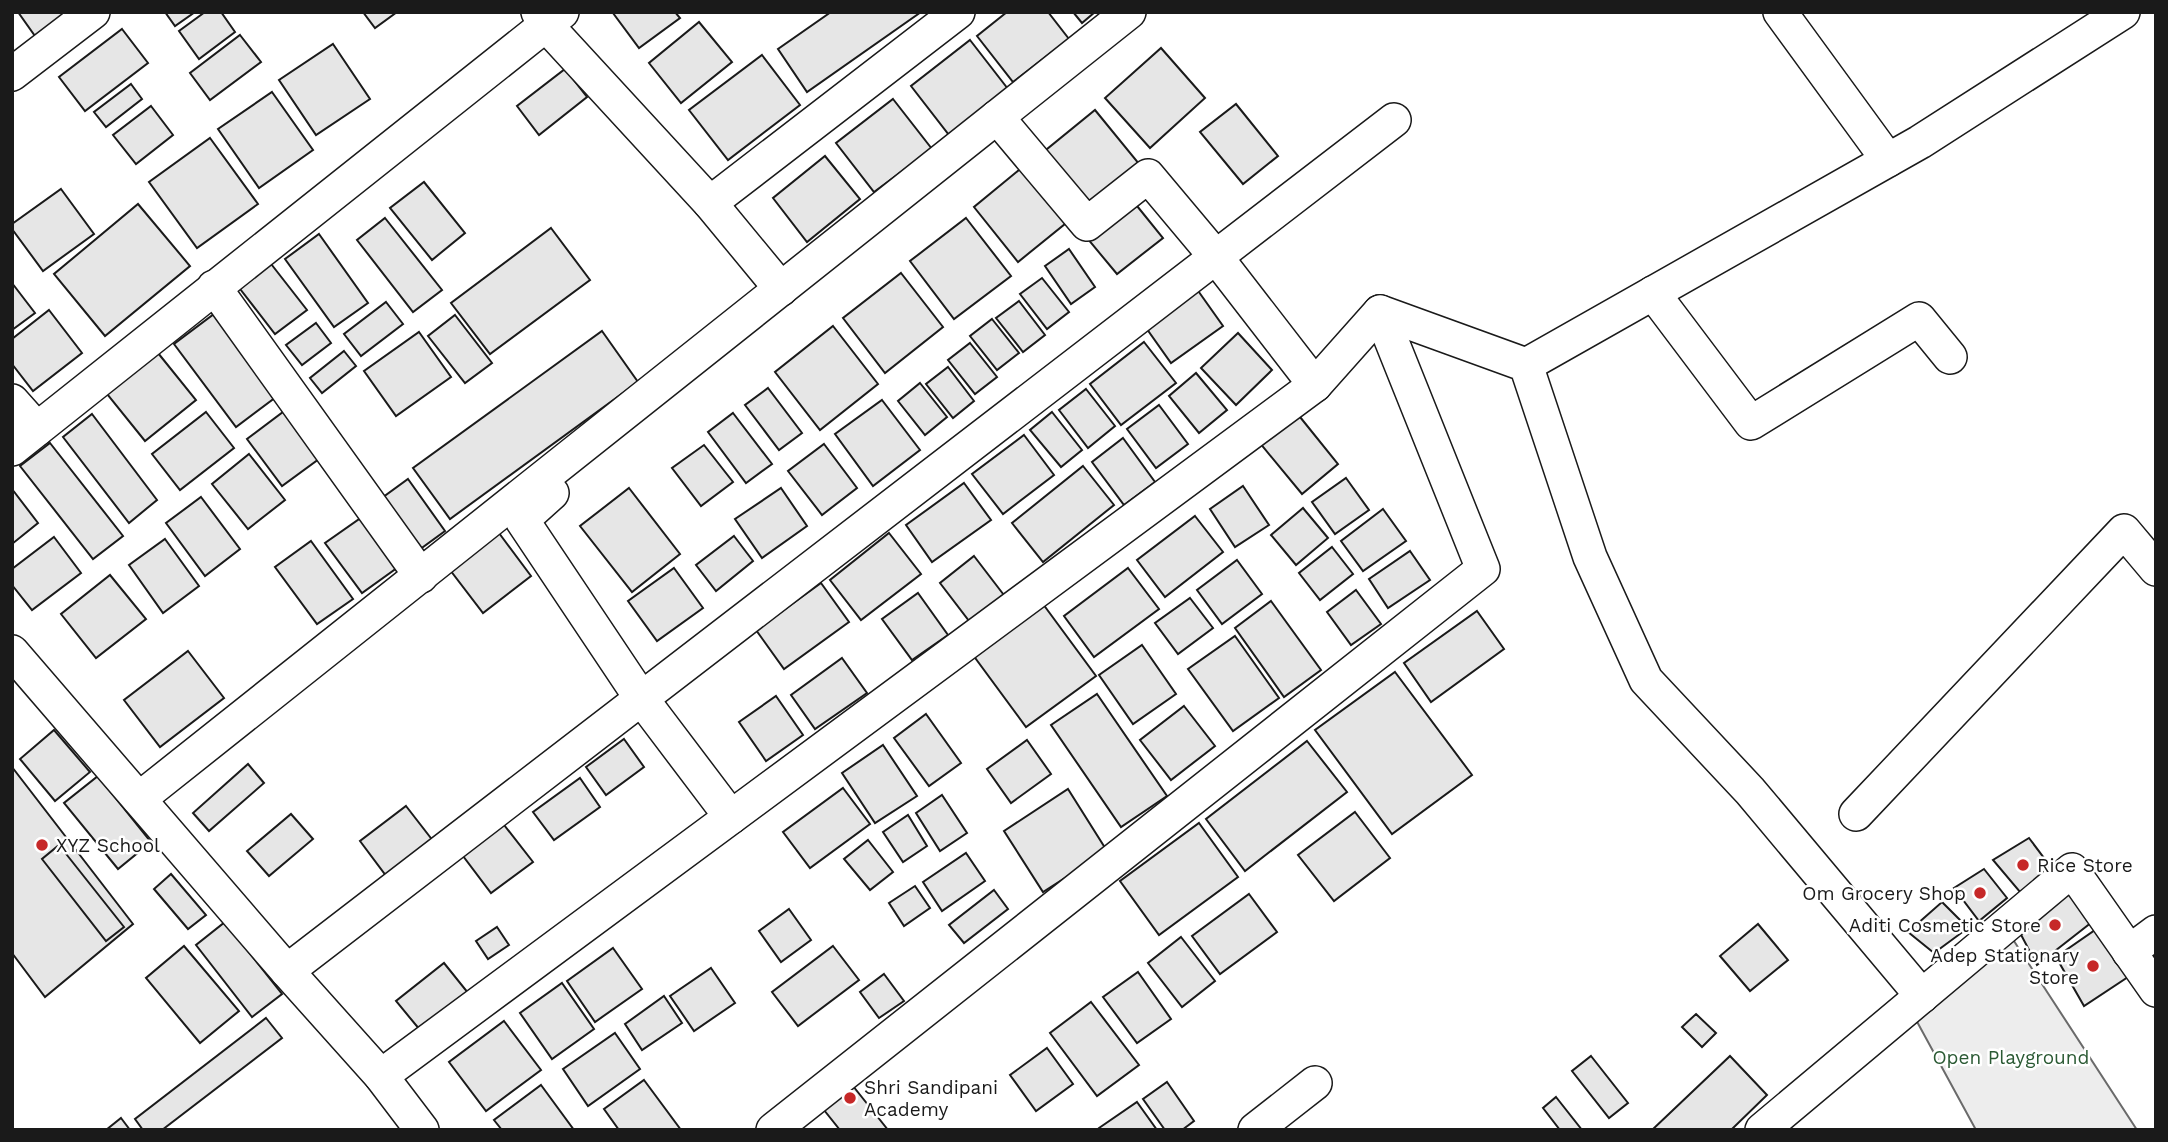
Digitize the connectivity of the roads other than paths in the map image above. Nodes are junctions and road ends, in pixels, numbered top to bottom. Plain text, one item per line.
1 (93, 12) edge
2 (958, 12) edge
3 (1129, 12) edge
4 (1780, 12) edge
5 (2123, 12) edge
6 (549, 16) edge
7 (12, 74) edge
8 (997, 117) junction
9 (1394, 120) dead end
10 (1888, 160) junction
11 (710, 203) junction
12 (1216, 257) junction
13 (214, 287) junction
14 (781, 289) junction
15 (1653, 293) junction
16 (1380, 312) junction
17 (737, 324) junction
18 (1950, 357) dead end
19 (1526, 365) junction
20 (1315, 385) junction
21 (12, 401) edge
22 (25, 439) edge
23 (2156, 569) edge
24 (421, 576) junction
25 (12, 652) edge
26 (641, 698) junction
27 (139, 799) junction
28 (1856, 814) dead end
29 (731, 817) junction
30 (2156, 932) edge
31 (2129, 952) junction
32 (287, 971) junction
33 (2156, 990) edge
34 (1922, 996) junction
35 (381, 1076) junction
36 (1315, 1083) dead end
37 (422, 1130) edge
38 (773, 1130) edge
39 (1255, 1130) edge
40 (1762, 1130) edge

1 - 7 street
2 - 11 street
3 - 8 street
4 - 10 street
5 - 10 street
6 - 11 street
6 - 13 street
8 - 12 street
8 - 14 street
9 - 12 street
10 - 15 street
11 - 14 street
12 - 20 street
12 - 26 street
13 - 22 street
13 - 24 street
14 - 17 street
15 - 18 street
15 - 19 street
16 - 19 street
16 - 20 street
16 - 38 street
17 - 24 street
17 - 26 street
19 - 34 street
20 - 29 street
21 - 22 street
23 - 28 street
24 - 27 street
25 - 27 street
26 - 29 street
26 - 32 street
27 - 32 street
29 - 35 street
30 - 31 street
31 - 33 street
31 - 34 street
32 - 35 street
34 - 40 street
35 - 37 street
36 - 39 street

